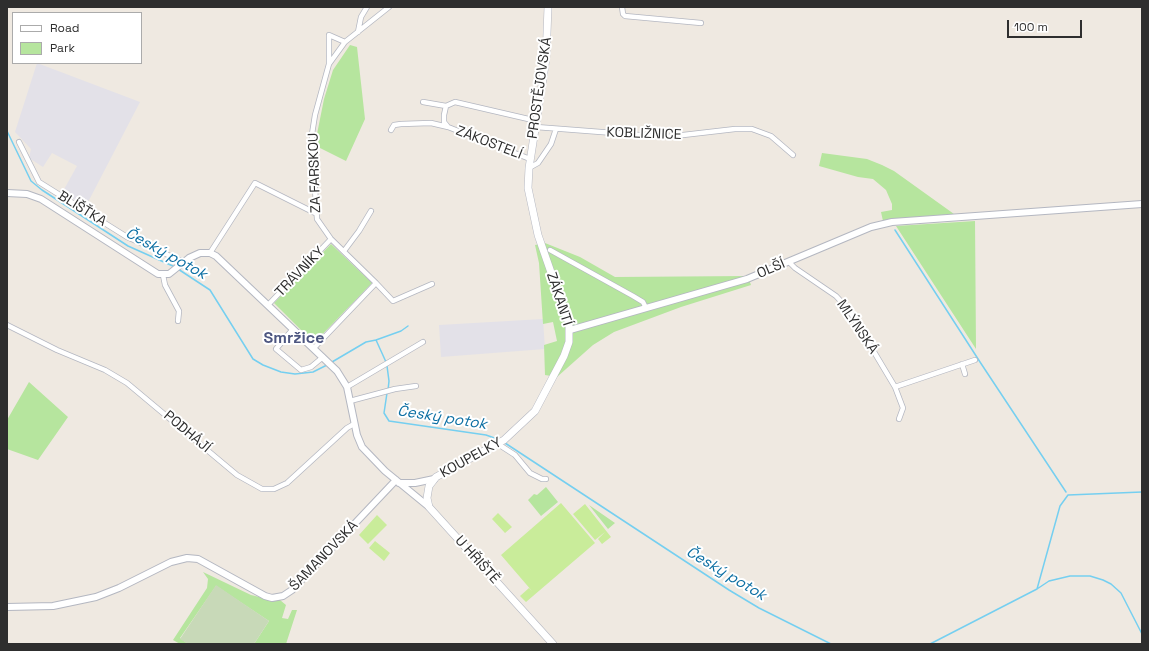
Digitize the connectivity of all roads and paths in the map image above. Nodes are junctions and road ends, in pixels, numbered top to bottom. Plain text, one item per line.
1 (367, 7) edge
2 (389, 7) edge
3 (548, 7) edge
4 (622, 7) edge
5 (701, 23) dead end
6 (358, 32) junction
7 (345, 42) junction
8 (329, 64) junction
9 (423, 102) dead end
10 (446, 106) junction
11 (536, 124) junction
12 (448, 127) junction
13 (556, 129) junction
14 (391, 130) dead end
15 (19, 142) dead end
16 (792, 155) dead end
17 (530, 159) junction
18 (529, 168) junction
19 (7, 193) edge
20 (1142, 204) edge
21 (371, 210) dead end
22 (315, 213) junction
23 (331, 239) junction
24 (550, 250) dead end
25 (344, 251) junction
26 (210, 253) junction
27 (789, 262) junction
28 (182, 264) junction
29 (163, 275) junction
30 (376, 283) junction
31 (432, 284) dead end
32 (268, 305) junction
33 (646, 308) junction
34 (178, 321) dead end
35 (7, 325) edge
36 (293, 329) junction
37 (570, 330) junction
38 (423, 342) dead end
39 (314, 348) junction
40 (324, 358) junction
41 (975, 360) dead end
42 (962, 364) junction
43 (965, 374) dead end
44 (416, 386) dead end
45 (347, 387) junction
46 (895, 388) junction
47 (350, 401) junction
48 (898, 419) dead end
49 (354, 424) junction
50 (508, 438) joint
51 (498, 444) junction
52 (434, 479) junction
53 (546, 479) dead end
54 (398, 482) junction
55 (429, 507) junction
56 (7, 607) edge
57 (553, 644) edge

1 - 6 street
2 - 6 street, ZA FARSKOU
3 - 11 main road, PROSTĚJOVSKÁ
4 - 5 street
6 - 7 street, ZA FARSKOU
7 - 8 street, ZA FARSKOU
7 - 8 street
8 - 22 street, ZA FARSKOU
9 - 10 street
10 - 11 street, ZÁKOSTELÍ
10 - 12 street, ZÁKOSTELÍ
11 - 13 street, KOBLIŽNICE
11 - 17 main road, PROSTĚJOVSKÁ
12 - 14 street, ZÁKOSTELÍ
12 - 17 street, ZÁKOSTELÍ
13 - 16 street, KOBLIŽNICE
13 - 18 street
15 - 28 street, BLÍŠŤKA
17 - 18 main road, PROSTĚJOVSKÁ
18 - 37 main road, ZÁKANTÍ
19 - 29 street, BLÍŠŤKA
20 - 27 street, OLŠÍ
21 - 25 street
22 - 23 street, ZA FARSKOU
22 - 26 street
23 - 25 street, ZA FARSKOU
23 - 32 street, TRÁVNÍKY
24 - 33 street
25 - 30 street, TRÁVNÍKY
26 - 28 street
26 - 32 street, TRÁVNÍKY
27 - 33 street, OLŠÍ
27 - 46 street, MLÝNSKÁ
28 - 29 street
29 - 34 street
30 - 31 street, TRÁVNÍKY
30 - 39 street
32 - 36 street, TRÁVNÍKY
33 - 37 street, OLŠÍ
35 - 49 street, PODHÁJÍ
36 - 39 street, TRÁVNÍKY
36 - 40 street
37 - 50 main road, ZÁKANTÍ
38 - 45 street
39 - 40 street, TRÁVNÍKY
40 - 45 street, TRÁVNÍKY
41 - 42 street
42 - 43 street
42 - 46 street
44 - 47 street
45 - 47 street, TRÁVNÍKY
46 - 48 street, MLÝNSKÁ
47 - 49 street, TRÁVNÍKY
49 - 54 street, TRÁVNÍKY
50 - 51 main road, KOUPELKY
51 - 52 main road, KOUPELKY
51 - 53 street
52 - 54 street, KOUPELKY
52 - 55 main road, KOUPELKY
54 - 55 street
54 - 56 street, ŠAMANOVSKÁ
55 - 57 main road, U HŘIŠTĚ

